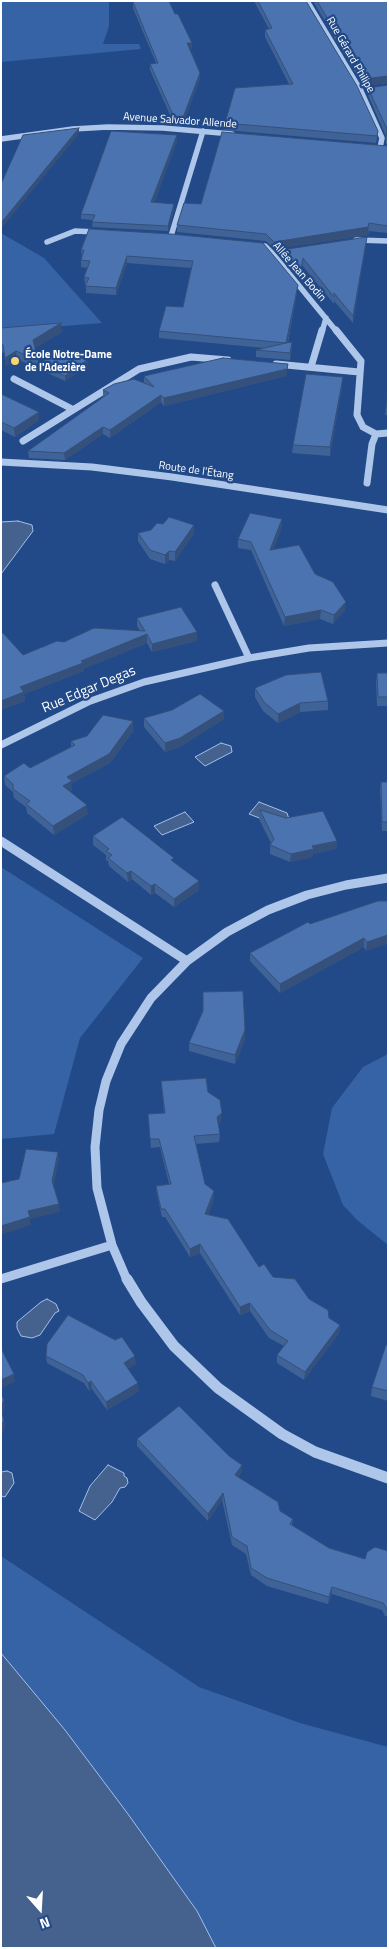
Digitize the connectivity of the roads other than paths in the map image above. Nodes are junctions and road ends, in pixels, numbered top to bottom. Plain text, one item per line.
1 (307, 1) edge
2 (370, 90) edge
3 (361, 91) junction
4 (203, 131) junction
5 (243, 135) edge
6 (1, 139) edge
7 (372, 148) edge
8 (380, 148) junction
9 (388, 149) edge
10 (104, 233) edge
11 (162, 235) edge
12 (171, 236) junction
13 (181, 237) edge
14 (388, 241) edge
15 (47, 242) dead end
16 (345, 242) edge
17 (246, 244) edge
18 (282, 252) edge
19 (273, 254) junction
20 (326, 318) junction
21 (231, 360) edge
22 (271, 364) edge
23 (311, 367) junction
24 (359, 372) junction
25 (14, 380) dead end
26 (72, 409) junction
27 (388, 433) edge
28 (376, 434) junction
29 (23, 441) dead end
30 (1, 462) edge
31 (367, 483) dead end
32 (388, 510) edge
33 (215, 586) dead end
34 (388, 643) edge
35 (249, 658) junction
36 (1, 745) edge
37 (1, 841) edge
38 (388, 878) edge
39 (187, 961) junction
40 (112, 1245) junction
41 (1, 1279) edge
42 (388, 1478) edge

1 - 3 street, Rue Gérard Philipe
2 - 3 street
3 - 8 street, Rue Gérard Philipe
4 - 5 street, Avenue Salvador Allende
4 - 6 street, Avenue Salvador Allende
4 - 12 street
7 - 8 street
8 - 9 street
10 - 15 street
11 - 12 street
12 - 13 street
14 - 16 street
17 - 19 street, Allée Jean Bodin
18 - 19 street
19 - 20 street, Allée Jean Bodin
20 - 23 street, Allée Jean Bodin
20 - 24 street, Allée Jean Bodin
21 - 26 street
22 - 23 street
23 - 24 street
24 - 28 street, Allée Jean Bodin
25 - 26 street
26 - 29 street
27 - 28 street
28 - 31 street
30 - 32 street, Route de l'Étang
33 - 35 street
34 - 35 street, Rue Edgar Degas
35 - 36 street, Rue Edgar Degas
37 - 39 street
38 - 39 street
39 - 40 street
40 - 41 street
40 - 42 street

